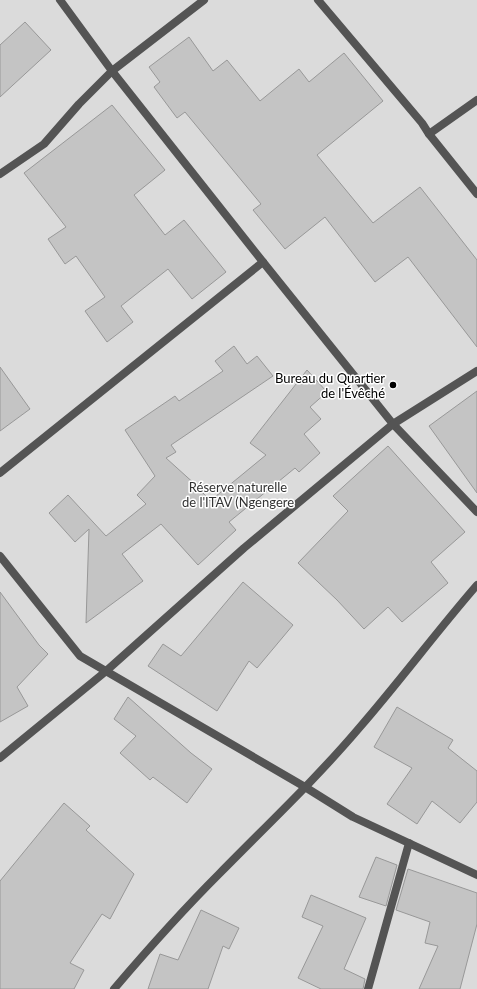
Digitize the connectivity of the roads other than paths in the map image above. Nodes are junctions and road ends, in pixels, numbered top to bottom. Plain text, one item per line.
1 (60, 0) edge
2 (204, 0) edge
3 (318, 0) edge
4 (112, 71) junction
5 (477, 100) edge
6 (429, 134) junction
7 (0, 174) edge
8 (477, 194) edge
9 (263, 262) junction
10 (477, 371) edge
11 (393, 424) junction
12 (0, 473) edge
13 (477, 512) edge
14 (0, 556) edge
15 (477, 585) edge
16 (106, 672) junction
17 (0, 758) edge
18 (305, 787) junction
19 (409, 843) junction
20 (477, 875) edge
21 (114, 989) edge
22 (368, 989) edge

1 - 4 street
2 - 4 street
3 - 6 street
4 - 7 street
4 - 9 street
5 - 6 street
6 - 8 street
9 - 11 street
9 - 12 street
10 - 11 street
11 - 13 street
11 - 16 street
14 - 16 street
15 - 18 street
16 - 17 street
16 - 18 street
18 - 19 street
18 - 21 street
19 - 20 street
19 - 22 street

